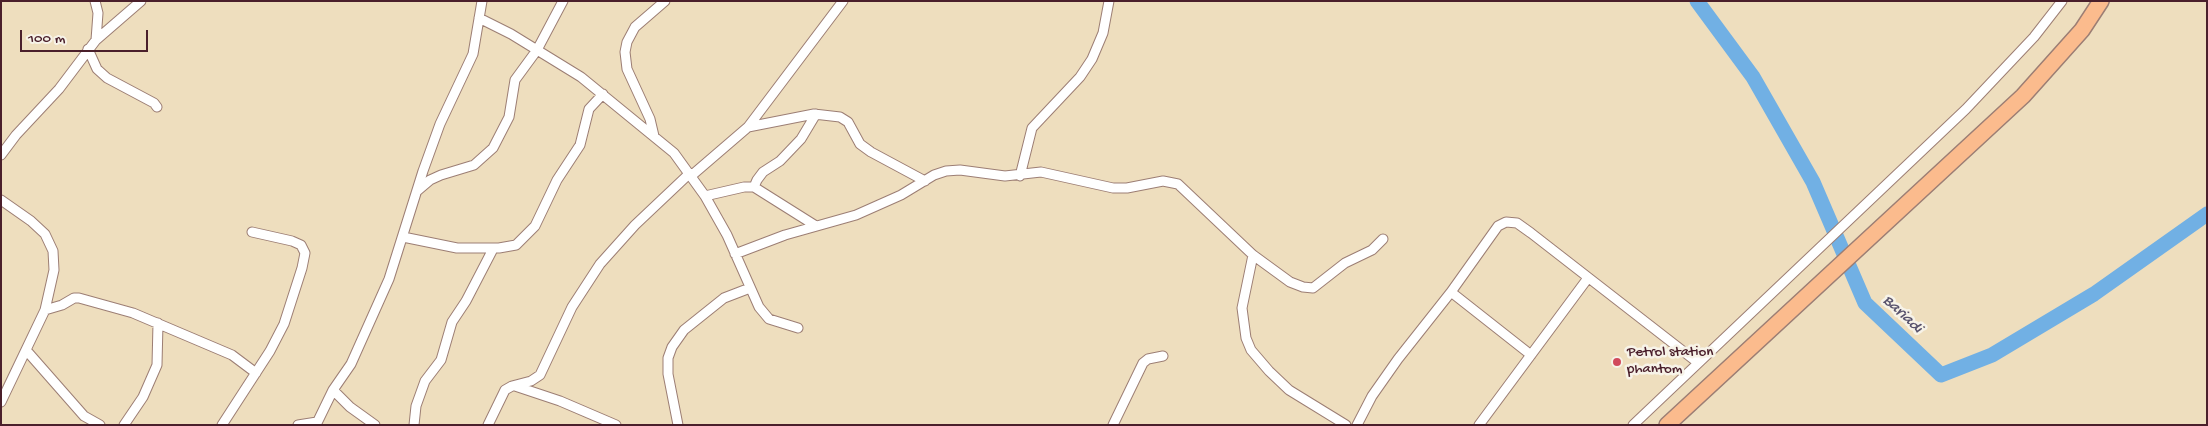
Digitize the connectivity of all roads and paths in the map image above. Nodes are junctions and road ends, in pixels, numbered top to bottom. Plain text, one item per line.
1 (95, 1) edge
2 (141, 1) edge
3 (482, 1) edge
4 (563, 1) edge
5 (665, 1) edge
6 (843, 1) edge
7 (1109, 1) edge
8 (2062, 1) edge
9 (2101, 1) edge
10 (479, 18) junction
11 (96, 40) junction
12 (88, 49) junction
13 (537, 50) junction
14 (603, 94) junction
15 (157, 107) dead end
16 (816, 114) junction
17 (748, 127) junction
18 (654, 136) junction
19 (1, 156) edge
20 (690, 174) junction
21 (1020, 176) junction
22 (925, 181) junction
23 (754, 187) junction
24 (416, 191) junction
25 (705, 196) junction
26 (1, 200) edge
27 (816, 226) junction
28 (252, 232) dead end
29 (403, 237) junction
30 (1383, 239) dead end
31 (493, 249) junction
32 (735, 254) junction
33 (1253, 255) junction
34 (1588, 278) junction
35 (750, 288) junction
36 (1451, 292) junction
37 (44, 310) junction
38 (158, 323) junction
39 (798, 328) dead end
40 (26, 350) junction
41 (1531, 355) junction
42 (1163, 356) dead end
43 (1697, 362) junction
44 (256, 373) junction
45 (512, 386) junction
46 (333, 390) junction
47 (1, 402) edge
48 (1488, 413) junction
49 (317, 423) edge
50 (100, 425) edge
51 (124, 425) edge
52 (223, 425) edge
53 (298, 425) edge
54 (375, 425) edge
55 (414, 425) edge
56 (488, 425) edge
57 (616, 425) edge
58 (678, 425) edge
59 (1113, 425) edge
60 (1346, 425) edge
61 (1356, 425) edge
62 (1479, 425) edge
63 (1492, 425) edge
64 (1633, 425) edge
65 (1667, 425) edge

1 - 11 street
2 - 11 street
3 - 10 street
4 - 13 street
5 - 18 street
6 - 17 street
7 - 21 street
8 - 43 street
9 - 65 highway
10 - 13 street
10 - 24 street
11 - 12 street
12 - 15 street
12 - 19 street
13 - 14 street
13 - 24 street
14 - 18 street
14 - 31 street
16 - 17 street
16 - 22 street
16 - 23 street
17 - 20 street
18 - 20 street
20 - 25 street
20 - 45 street
21 - 22 street
21 - 33 street
22 - 27 street
23 - 25 street
23 - 27 street
24 - 29 street
25 - 32 street
26 - 37 street
27 - 32 street
28 - 44 street
29 - 31 street
29 - 46 street
30 - 33 street
31 - 55 street
32 - 35 street
33 - 60 street
34 - 36 street
34 - 41 street
34 - 43 street
35 - 39 street
35 - 58 street
36 - 41 street
36 - 61 street
37 - 38 street
37 - 40 street
38 - 44 street
38 - 51 street
40 - 47 street
40 - 50 street
41 - 48 street
42 - 59 street
43 - 64 street
44 - 52 street
45 - 56 street
45 - 57 street
46 - 49 street
46 - 54 street
48 - 62 street
48 - 63 street
49 - 53 street

